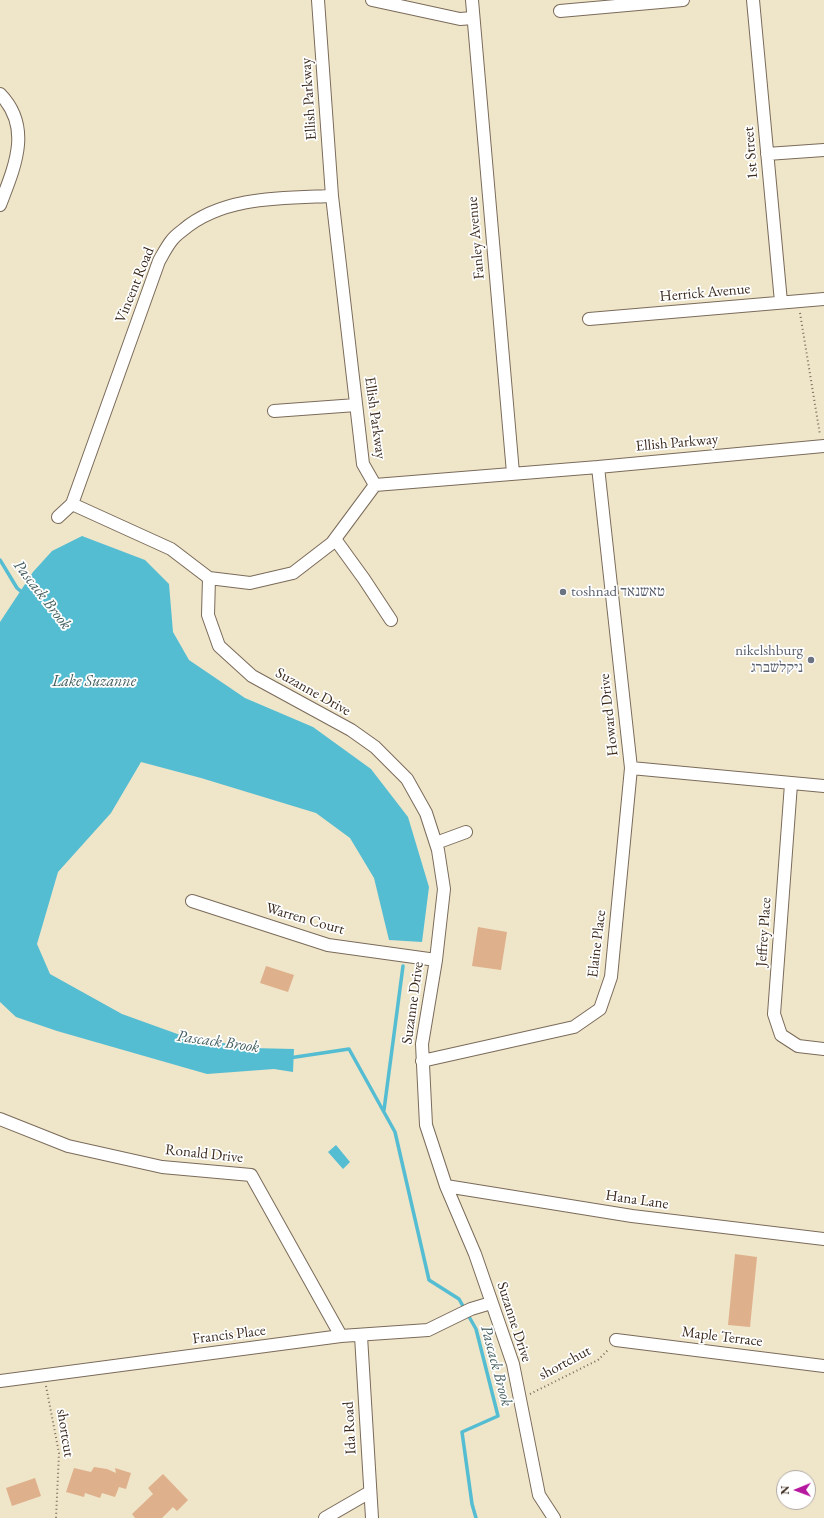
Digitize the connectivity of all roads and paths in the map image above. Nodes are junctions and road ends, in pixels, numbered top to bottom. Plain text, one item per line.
1 (318, 0) edge
2 (372, 0) edge
3 (472, 0) edge
4 (683, 0) edge
5 (753, 0) edge
6 (560, 11) dead end
7 (473, 18) junction
8 (0, 94) edge
9 (824, 150) edge
10 (767, 154) junction
11 (332, 196) junction
12 (0, 206) edge
13 (824, 299) edge
14 (798, 301) junction
15 (781, 302) junction
16 (589, 319) dead end
17 (356, 405) junction
18 (274, 411) dead end
19 (823, 446) edge
20 (598, 467) junction
21 (513, 473) junction
22 (375, 484) junction
23 (72, 504) junction
24 (58, 518) dead end
25 (335, 540) junction
26 (209, 578) junction
27 (391, 620) dead end
28 (631, 768) junction
29 (791, 784) junction
30 (824, 786) edge
31 (466, 832) dead end
32 (436, 843) junction
33 (192, 901) dead end
34 (436, 960) junction
35 (824, 1050) edge
36 (422, 1061) junction
37 (0, 1119) edge
38 (446, 1186) junction
39 (824, 1239) edge
40 (491, 1303) junction
41 (341, 1336) junction
42 (361, 1336) junction
43 (616, 1340) joint
44 (824, 1366) edge
45 (43, 1375) junction
46 (0, 1381) edge
47 (520, 1398) junction
48 (370, 1492) junction
49 (56, 1518) edge
50 (325, 1518) edge
51 (372, 1518) edge
52 (554, 1518) edge

1 - 11 street, Ellish Parkway
2 - 7 street
3 - 7 street, Fanley Avenue
4 - 6 street
5 - 10 street, 1st Street
7 - 21 street, Fanley Avenue
8 - 12 street
9 - 10 street
10 - 15 street, 1st Street
11 - 17 street, Ellish Parkway
11 - 23 street, Vincent Road
13 - 14 street, Herrick Avenue
14 - 15 street, Herrick Avenue
14 - 19 path
15 - 16 street, Herrick Avenue
17 - 18 street
17 - 22 street, Ellish Parkway
19 - 20 street, Ellish Parkway
20 - 21 street, Ellish Parkway
20 - 28 street, Howard Drive
21 - 22 street, Ellish Parkway
22 - 25 street
23 - 24 street, Vincent Road
23 - 26 street
25 - 26 street
25 - 27 street
26 - 32 street, Suzanne Drive
28 - 29 street, Howard Drive
28 - 36 street, Elaine Place
29 - 30 street, Howard Drive
29 - 35 street, Jeffrey Place
31 - 32 street
32 - 34 street, Suzanne Drive
33 - 34 street, Warren Court
34 - 36 street, Suzanne Drive
36 - 38 street, Suzanne Drive
37 - 41 street, Ronald Drive
38 - 39 street, Hana Lane
38 - 40 street, Suzanne Drive
40 - 42 street, Francis Place
40 - 47 street, Suzanne Drive
41 - 42 street, Francis Place
41 - 45 street, Francis Place
42 - 48 street, Ida Road
43 - 44 street, Maple Terrace
43 - 47 path, shortchut
45 - 46 street, Francis Place
45 - 49 path, shortcut
47 - 52 street, Suzanne Drive
48 - 50 street
48 - 51 street, Ida Road

